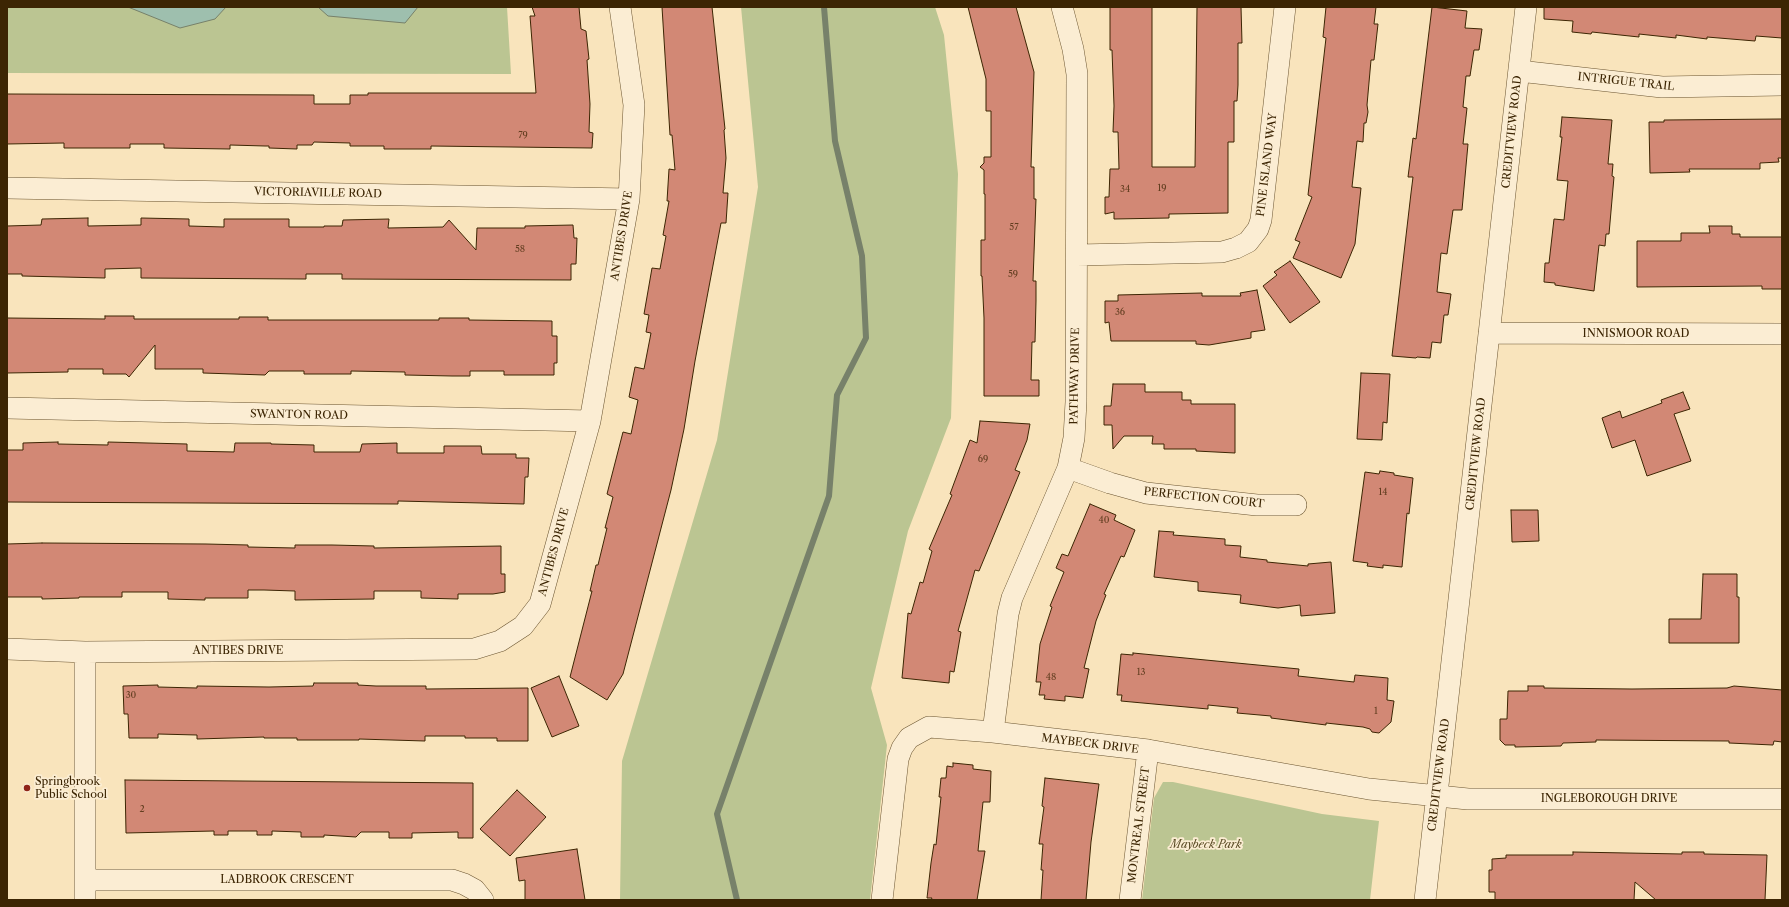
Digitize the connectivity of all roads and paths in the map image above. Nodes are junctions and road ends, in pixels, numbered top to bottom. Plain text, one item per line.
1 (620, 7) edge
2 (1062, 7) edge
3 (1285, 7) edge
4 (1526, 7) edge
5 (1519, 71) junction
6 (1782, 85) edge
7 (7, 188) edge
8 (629, 199) junction
9 (1077, 255) junction
10 (1489, 334) junction
11 (1782, 334) edge
12 (7, 408) edge
13 (590, 421) junction
14 (1068, 468) junction
15 (1296, 505) dead end
16 (7, 649) edge
17 (85, 652) junction
18 (993, 732) junction
19 (1148, 750) junction
20 (1437, 796) junction
21 (1782, 799) edge
22 (85, 890) edge
23 (483, 900) edge
24 (882, 900) edge
25 (1130, 900) edge
26 (1425, 900) edge

1 - 8 street, ANTIBES DRIVE
2 - 9 street, PATHWAY DRIVE
3 - 9 street, PINE ISLAND WAY
4 - 5 street, CREDITVIEW ROAD
5 - 6 street, INTRIGUE TRAIL
5 - 10 street, CREDITVIEW ROAD
7 - 8 street, VICTORIAVILLE ROAD
8 - 13 street, ANTIBES DRIVE
9 - 14 street, PATHWAY DRIVE
10 - 11 street, INNISMOOR ROAD
10 - 20 street, CREDITVIEW ROAD
12 - 13 street, SWANTON ROAD
13 - 17 street, ANTIBES DRIVE
14 - 15 street, PERFECTION COURT
14 - 18 street, PATHWAY DRIVE
16 - 17 street, ANTIBES DRIVE
17 - 22 street
18 - 19 street, MAYBECK DRIVE
18 - 24 street, MAYBECK DRIVE
19 - 20 street, MAYBECK DRIVE
19 - 25 street, MONTREAL STREET
20 - 21 street, INGLEBOROUGH DRIVE
20 - 26 street, CREDITVIEW ROAD
22 - 23 street, LADBROOK CRESCENT

